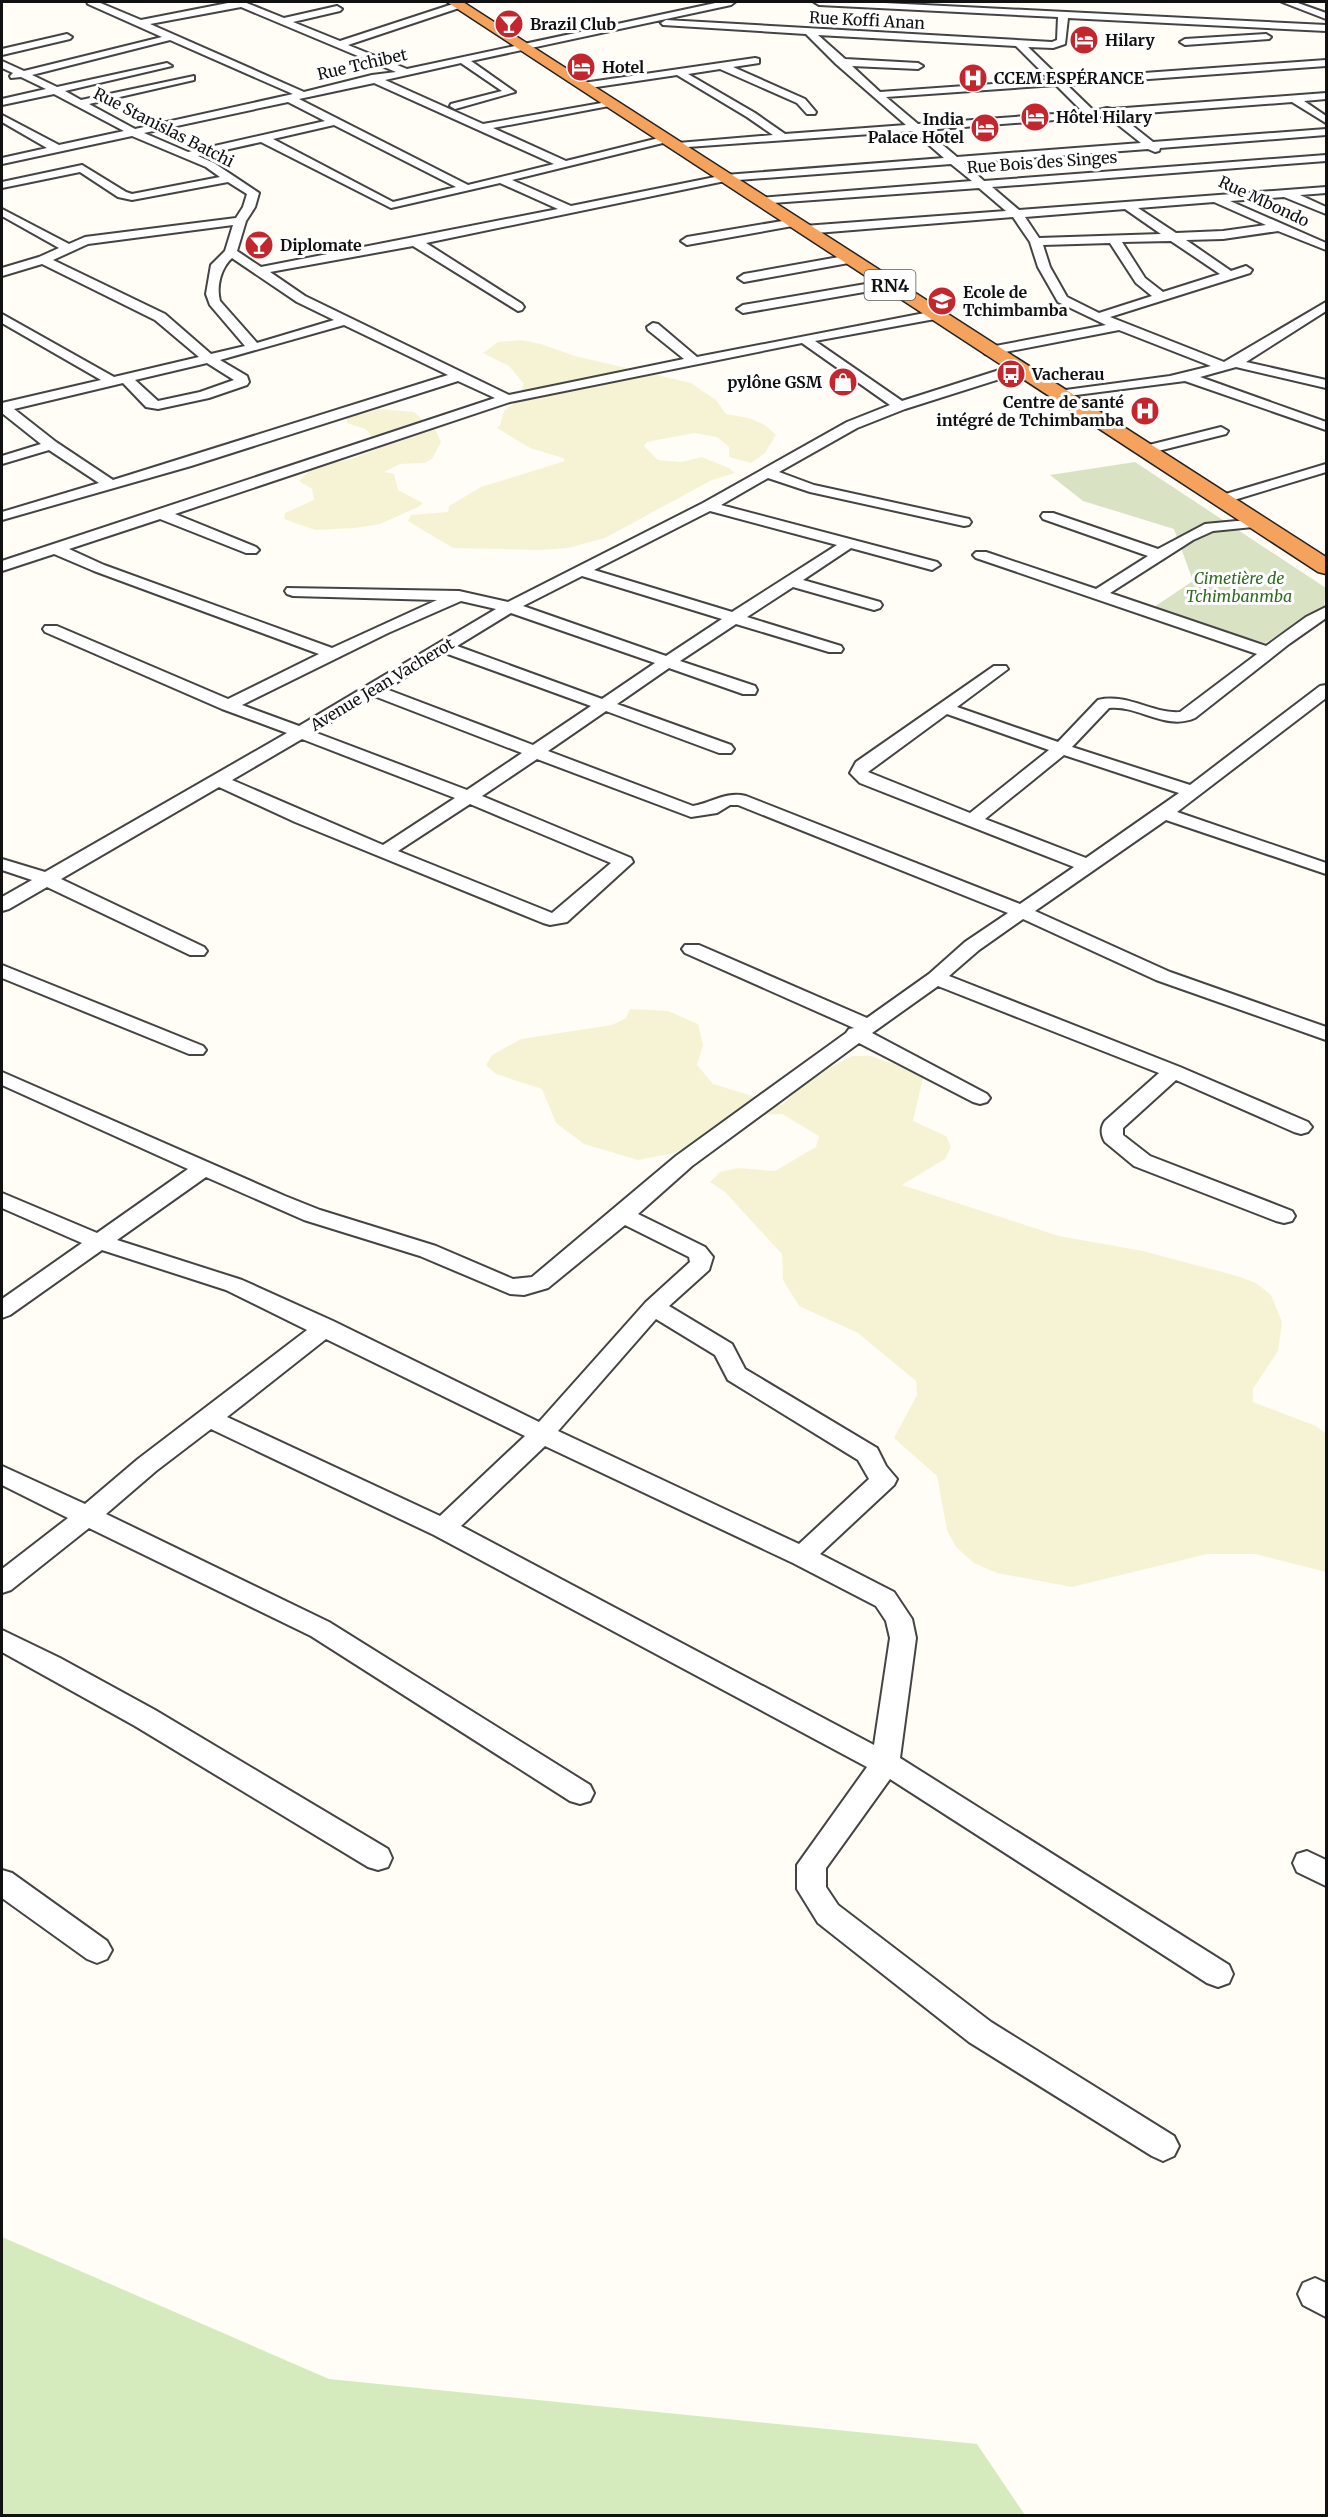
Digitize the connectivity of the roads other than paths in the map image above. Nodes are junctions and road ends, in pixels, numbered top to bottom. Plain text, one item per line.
1 (91, 2) edge
2 (731, 2) edge
3 (819, 2) edge
4 (1287, 2) edge
5 (240, 3) edge
6 (457, 3) edge
7 (904, 4) edge
8 (996, 6) edge
9 (1086, 7) dead end
10 (337, 9) dead end
11 (1063, 14) junction
12 (1325, 15) edge
13 (1097, 16) junction
14 (285, 21) junction
15 (638, 22) junction
16 (141, 23) junction
17 (1326, 30) edge
18 (810, 32) junction
19 (67, 37) dead end
20 (172, 37) junction
21 (1215, 40) junction
22 (1185, 42) dead end
23 (341, 44) junction
24 (1020, 44) junction
25 (521, 46) junction
26 (2, 51) edge
27 (461, 59) junction
28 (755, 61) dead end
29 (840, 62) junction
30 (1326, 63) edge
31 (2, 64) edge
32 (167, 66) dead end
33 (722, 66) junction
34 (918, 66) dead end
35 (1245, 68) junction
36 (403, 71) junction
37 (678, 72) junction
38 (20, 75) junction
39 (574, 77) junction
40 (190, 78) dead end
41 (372, 78) junction
42 (2, 79) edge
43 (1060, 81) junction
44 (57, 91) junction
45 (301, 94) junction
46 (877, 95) junction
47 (1326, 96) edge
48 (286, 97) junction
49 (1288, 98) junction
50 (2, 102) edge
51 (80, 103) junction
52 (609, 103) junction
53 (455, 106) dead end
54 (1107, 111) junction
55 (811, 112) dead end
56 (1090, 112) junction
57 (2, 118) edge
58 (1326, 120) edge
59 (334, 122) junction
60 (914, 126) junction
61 (483, 127) junction
62 (1326, 132) edge
63 (135, 133) junction
64 (262, 138) junction
65 (782, 138) junction
66 (673, 143) junction
67 (1149, 145) junction
68 (57, 149) junction
69 (188, 155) junction
70 (1326, 158) edge
71 (953, 159) junction
72 (2, 161) edge
73 (564, 164) junction
74 (1179, 169) junction
75 (230, 178) junction
76 (725, 178) junction
77 (502, 180) junction
78 (982, 183) junction
79 (2, 185) edge
80 (468, 189) junction
81 (1326, 190) edge
82 (1285, 193) junction
83 (1215, 199) junction
84 (760, 201) junction
85 (1128, 206) junction
86 (567, 209) junction
87 (1326, 211) edge
88 (2, 212) edge
89 (1017, 214) junction
90 (240, 221) junction
91 (799, 226) junction
92 (1278, 227) junction
93 (1175, 238) junction
94 (1114, 240) junction
95 (415, 242) junction
96 (687, 242) dead end
97 (1036, 243) junction
98 (1326, 247) edge
99 (67, 248) junction
100 (231, 252) junction
101 (850, 259) junction
102 (43, 260) junction
103 (1246, 270) dead end
104 (258, 271) junction
105 (2, 272) edge
106 (1228, 275) junction
107 (744, 278) dead end
108 (889, 284) junction
109 (1163, 298) junction
110 (1326, 306) edge
111 (518, 307) dead end
112 (743, 309) dead end
113 (935, 315) junction
114 (1098, 317) junction
115 (2, 318) edge
116 (344, 321) junction
117 (1120, 326) junction
118 (653, 327) dead end
119 (804, 339) junction
120 (254, 348) junction
121 (990, 351) junction
122 (209, 359) junction
123 (696, 362) junction
124 (1230, 364) junction
125 (1017, 369) junction
126 (459, 376) junction
127 (1184, 376) junction
128 (119, 380) junction
129 (1326, 384) edge
130 (1058, 395) junction
131 (507, 399) junction
132 (900, 406) junction
133 (2, 407) edge
134 (1326, 426) edge
135 (1221, 431) dead end
136 (51, 445) junction
137 (1146, 450) junction
138 (2, 460) edge
139 (1326, 468) edge
140 (768, 473) junction
141 (111, 485) junction
142 (1224, 500) junction
143 (708, 506) junction
144 (162, 514) junction
145 (2, 516) edge
146 (1048, 516) dead end
147 (964, 522) dead end
148 (1258, 523) junction
149 (848, 544) junction
150 (56, 549) junction
151 (251, 550) dead end
152 (1158, 554) junction
153 (981, 555) dead end
154 (2, 566) edge
155 (932, 566) dead end
156 (1326, 567) edge
157 (581, 572) junction
158 (792, 582) junction
159 (293, 591) dead end
160 (1098, 594) junction
161 (459, 596) junction
162 (874, 605) dead end
163 (510, 607) junction
164 (1326, 612) edge
165 (734, 620) junction
166 (51, 629) dead end
167 (445, 647) junction
168 (835, 649) dead end
169 (1268, 652) junction
170 (333, 654) junction
171 (667, 663) junction
172 (1000, 669) dead end
173 (372, 689) junction
174 (749, 690) dead end
175 (1326, 690) edge
176 (228, 705) junction
177 (606, 706) junction
178 (945, 708) junction
179 (300, 733) junction
180 (725, 749) dead end
181 (1060, 749) junction
182 (536, 753) junction
183 (218, 780) junction
184 (1190, 791) junction
185 (469, 797) junction
186 (1164, 813) junction
187 (972, 820) junction
188 (385, 850) junction
189 (2, 864) edge
190 (1087, 865) junction
191 (1326, 869) edge
192 (46, 879) junction
193 (2, 905) edge
194 (1020, 911) junction
195 (692, 949) dead end
196 (197, 951) dead end
197 (2, 971) edge
198 (936, 978) junction
199 (861, 1029) junction
200 (1326, 1034) edge
201 (196, 1050) dead end
202 (1173, 1071) junction
203 (2, 1078) edge
204 (980, 1098) dead end
205 (1301, 1127) dead end
206 (203, 1169) junction
207 (2, 1200) edge
208 (623, 1215) junction
209 (1284, 1216) dead end
210 (97, 1241) junction
211 (654, 1307) junction
212 (2, 1310) edge
213 (325, 1327) junction
214 (208, 1418) junction
215 (542, 1434) junction
216 (2, 1475) edge
217 (86, 1516) junction
218 (443, 1528) junction
219 (802, 1556) junction
220 (2, 1583) edge
221 (2, 1640) edge
222 (885, 1764) junction
223 (579, 1793) dead end
224 (378, 1858) dead end
225 (2, 1882) edge
226 (97, 1950) dead end
227 (1218, 1974) dead end
228 (1163, 2146) dead end

1 - 16 street
2 - 15 street, Rue Tchibet
3 - 7 street
4 - 12 street
5 - 14 street
5 - 16 street
6 - 23 street
6 - 25 highway, RN4
7 - 8 street
8 - 11 street
9 - 13 street
10 - 14 street
11 - 13 street
11 - 24 street, Rue Koffi Anan
13 - 17 street
14 - 23 street
15 - 18 street, Rue Koffi Anan
15 - 25 street, Rue Tchibet
16 - 20 street
17 - 21 street
18 - 24 street, Rue Koffi Anan
18 - 29 street
19 - 26 street
20 - 38 street
20 - 45 street
21 - 22 street
21 - 35 street
23 - 36 street
24 - 43 street
25 - 27 street, Rue Tchibet
25 - 39 highway, RN4
27 - 36 street, Rue Tchibet
27 - 53 street
28 - 33 street
29 - 34 street
29 - 46 street
30 - 35 street
31 - 38 street, Rue Stanislas Batchi
32 - 44 street
33 - 37 street
33 - 55 street
35 - 43 street
35 - 49 street
36 - 41 street, Rue Tchibet
37 - 39 street
37 - 65 street
38 - 42 street
38 - 44 street, Rue Stanislas Batchi
39 - 52 highway, RN4
40 - 51 street
41 - 45 street, Rue Tchibet
41 - 61 street
43 - 46 street
43 - 56 street
44 - 50 street
44 - 51 street, Rue Stanislas Batchi
45 - 48 street, Rue Tchibet
46 - 60 street
47 - 49 street
48 - 59 street
48 - 63 street, Rue Tchibet
49 - 54 street
49 - 58 street
51 - 63 street, Rue Stanislas Batchi
52 - 61 street
52 - 66 highway, RN4
54 - 56 street
54 - 67 street, Rue Mbondo
56 - 60 street
57 - 68 street
59 - 64 street
59 - 80 street
60 - 65 street
60 - 71 street
61 - 73 street
62 - 67 street
63 - 68 street, Rue Tchibet
63 - 69 street, Rue Stanislas Batchi
64 - 69 street
64 - 80 street
65 - 66 street
66 - 73 street
66 - 76 highway, RN4
67 - 71 street
67 - 74 street, Rue Mbondo
68 - 72 street, Rue Tchibet
69 - 75 street, Rue Stanislas Batchi
70 - 74 street, Rue Bois des Singes
71 - 76 street
71 - 78 street
73 - 77 street
74 - 78 street, Rue Bois des Singes
74 - 83 street, Rue Mbondo
75 - 79 street
75 - 90 street, Rue Stanislas Batchi
76 - 84 highway, RN4
76 - 86 street
77 - 80 street
77 - 86 street
78 - 84 street, Rue Bois des Singes
78 - 89 street
81 - 82 street
82 - 83 street
82 - 87 street
83 - 85 street
83 - 92 street, Rue Mbondo
84 - 91 highway, RN4
85 - 89 street
85 - 93 street
86 - 95 street
88 - 99 street
89 - 91 street
89 - 97 street
90 - 99 street
90 - 100 street, Rue Stanislas Batchi
91 - 96 street
91 - 101 highway, RN4
92 - 93 street
92 - 98 street, Rue Mbondo
93 - 94 street
93 - 106 street
94 - 97 street
94 - 109 street
95 - 104 street
95 - 111 street
97 - 114 street
99 - 102 street
100 - 104 street
100 - 120 street, Rue Stanislas Batchi
101 - 107 street
101 - 108 highway, RN4
102 - 105 street
102 - 122 street
103 - 106 street
104 - 116 street
106 - 109 street
108 - 112 street
108 - 113 highway, RN4
109 - 114 street
110 - 124 street
113 - 119 street
113 - 121 highway, RN4
114 - 117 street
115 - 128 street
116 - 120 street
116 - 126 street
117 - 121 street
117 - 124 street
118 - 123 street
119 - 123 street
119 - 132 street
120 - 122 street
121 - 125 highway, RN4
122 - 128 street
122 - 128 street
123 - 131 street
124 - 127 street
124 - 129 street
125 - 130 highway, RN4
125 - 132 street
126 - 131 street
126 - 141 street
127 - 130 street
127 - 134 street
128 - 133 street
130 - 137 highway, RN4
131 - 144 street
132 - 140 street, Avenue Jean Vacherot
133 - 136 street
135 - 137 street
136 - 138 street
136 - 141 street
137 - 142 highway, RN4
139 - 142 street
140 - 143 street, Avenue Jean Vacherot
140 - 147 street
141 - 145 street
142 - 148 highway, RN4
143 - 149 street
143 - 157 street, Avenue Jean Vacherot
144 - 150 street
144 - 151 street
146 - 152 street
148 - 152 street
148 - 156 highway, RN4
149 - 155 street
149 - 158 street
150 - 154 street
150 - 170 street
152 - 160 street
153 - 160 street
157 - 163 street, Avenue Jean Vacherot
157 - 165 street
158 - 162 street
158 - 165 street
159 - 161 street
160 - 169 street
161 - 163 street
161 - 170 street
163 - 167 street, Avenue Jean Vacherot
163 - 171 street
164 - 169 street
165 - 168 street
165 - 171 street
166 - 176 street
167 - 173 street, Avenue Jean Vacherot
167 - 177 street
169 - 181 street
170 - 176 street
171 - 174 street
171 - 177 street
172 - 178 street
173 - 179 street, Avenue Jean Vacherot
173 - 182 street
175 - 184 street
176 - 179 street
177 - 180 street
177 - 182 street
178 - 181 street
178 - 187 street
179 - 183 street, Avenue Jean Vacherot
179 - 185 street
181 - 184 street
181 - 187 street
182 - 185 street
182 - 194 street
183 - 188 street
183 - 192 street, Avenue Jean Vacherot
184 - 186 street
185 - 188 street
185 - 188 street
186 - 190 street
186 - 191 street
187 - 190 street
189 - 192 street
190 - 194 street
192 - 193 street, Avenue Jean Vacherot
192 - 196 street
194 - 198 street
194 - 200 street
195 - 199 street
197 - 201 street
198 - 199 street
198 - 202 street
199 - 204 street
199 - 208 street
202 - 205 street
202 - 209 street
203 - 206 street
206 - 208 street
206 - 210 street
207 - 210 street
208 - 211 street
210 - 212 street
210 - 213 street
211 - 215 street
211 - 219 street
213 - 214 street
213 - 215 street
214 - 217 street
214 - 218 street
215 - 218 street
215 - 219 street
216 - 217 street
217 - 220 street
217 - 223 street
218 - 222 street
219 - 222 street
221 - 224 street
222 - 227 street
222 - 228 street
225 - 226 street

